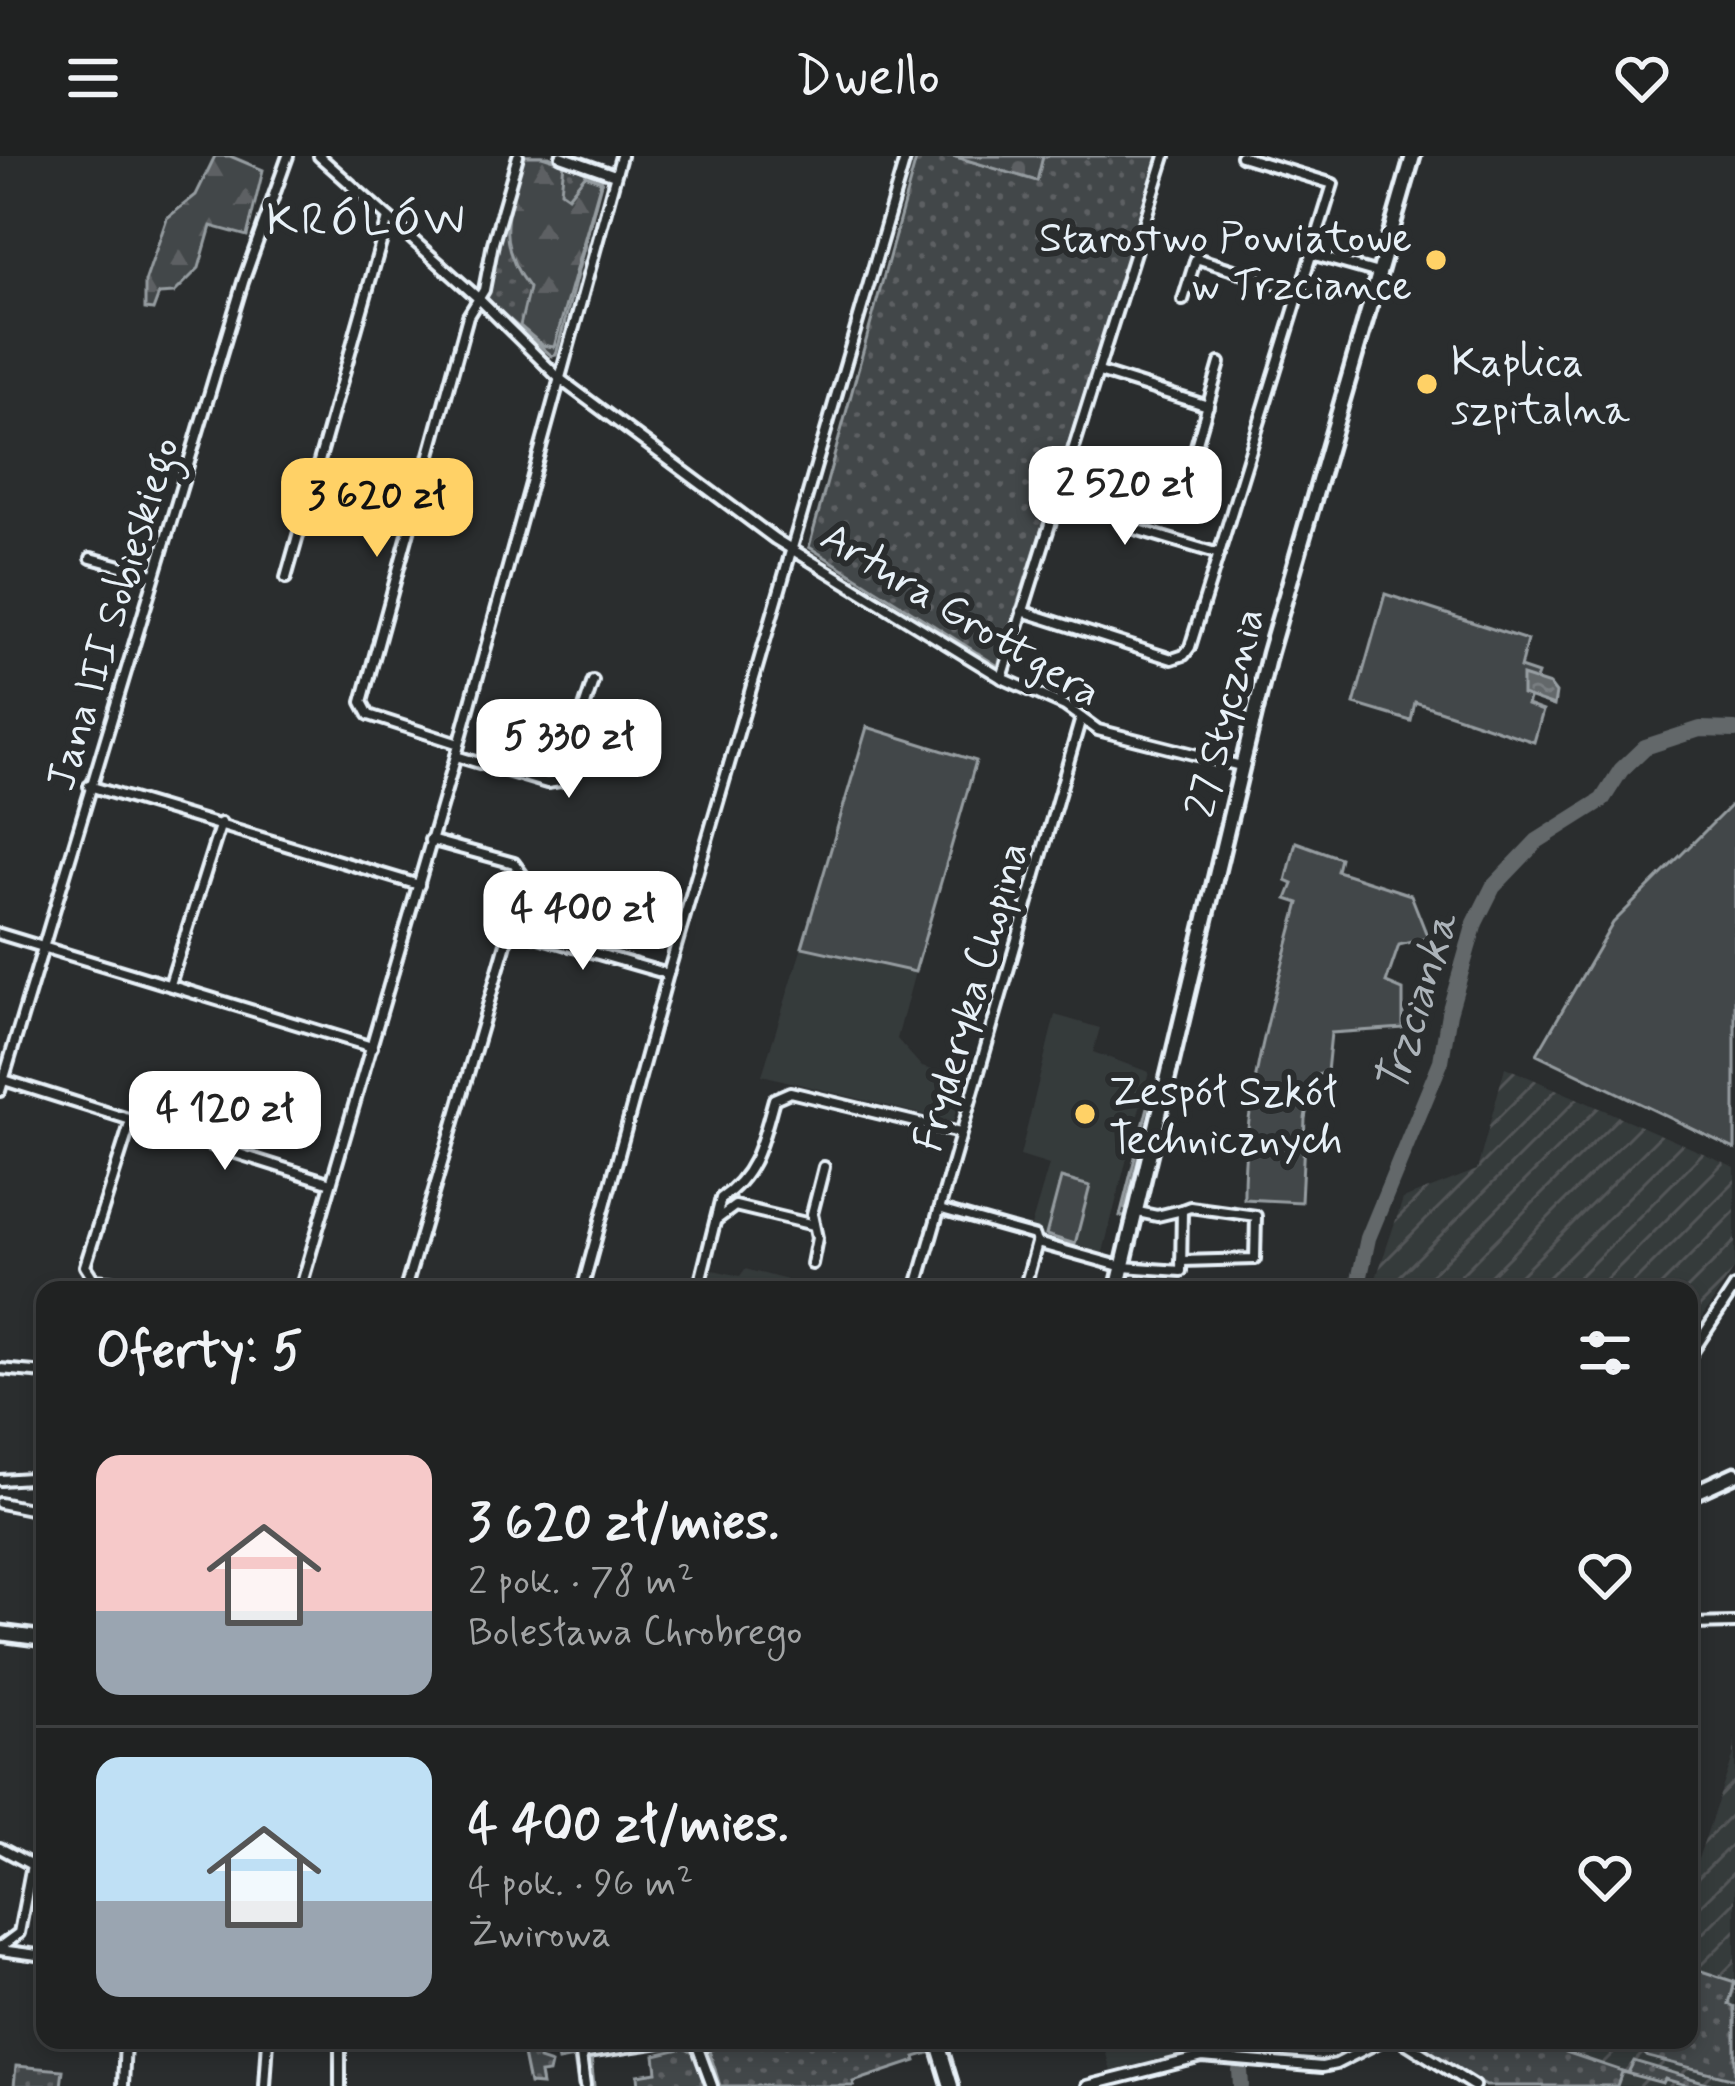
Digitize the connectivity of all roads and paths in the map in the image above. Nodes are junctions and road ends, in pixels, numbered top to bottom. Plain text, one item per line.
1 (288, 156) edge
2 (319, 156) edge
3 (518, 156) edge
4 (562, 156) edge
5 (621, 156) edge
6 (906, 156) edge
7 (1165, 156) edge
8 (1241, 156) edge
9 (1413, 156) edge
10 (615, 175) junction
11 (388, 218) junction
12 (1311, 254) junction
13 (1378, 273) junction
14 (1300, 291) junction
15 (478, 298) junction
16 (1183, 299) dead end
17 (1220, 363) dead end
18 (1099, 372) junction
19 (560, 379) junction
20 (1208, 406) junction
21 (1196, 446) dead end
22 (1127, 480) dead end
23 (792, 548) junction
24 (1219, 554) junction
25 (91, 558) dead end
26 (154, 575) junction
27 (286, 578) dead end
28 (1022, 611) junction
29 (1002, 677) junction
30 (593, 681) dead end
31 (1081, 718) junction
32 (459, 744) junction
33 (456, 756) junction
34 (1241, 766) junction
35 (89, 786) junction
36 (221, 823) junction
37 (430, 840) junction
38 (419, 885) junction
39 (511, 928) junction
40 (0, 934) edge
41 (43, 947) junction
42 (668, 974) junction
43 (170, 984) junction
44 (372, 1047) junction
45 (2, 1079) edge
46 (0, 1091) edge
47 (131, 1121) junction
48 (960, 1133) junction
49 (824, 1167) dead end
50 (332, 1183) junction
51 (740, 1186) junction
52 (735, 1206) junction
53 (939, 1209) junction
54 (1182, 1210) junction
55 (1138, 1212) junction
56 (714, 1221) junction
57 (814, 1225) junction
58 (1037, 1243) junction
59 (1181, 1261) junction
60 (812, 1264) dead end
61 (1123, 1267) junction
62 (105, 1281) edge
63 (303, 1281) edge
64 (408, 1281) edge
65 (584, 1281) edge
66 (700, 1281) edge
67 (919, 1281) edge
68 (1026, 1281) edge
69 (1119, 1281) edge
70 (1735, 1287) edge
71 (1698, 1343) edge
72 (0, 1369) edge
73 (36, 1372) edge
74 (1735, 1474) edge
75 (36, 1478) edge
76 (0, 1480) edge
77 (1698, 1491) edge
78 (0, 1503) edge
79 (36, 1510) edge
80 (1735, 1623) edge
81 (1698, 1624) edge
82 (0, 1633) edge
83 (36, 1638) edge
84 (0, 1848) edge
85 (32, 1865) junction
86 (36, 1867) edge
87 (0, 1948) edge
88 (36, 1954) edge
89 (125, 2049) edge
90 (267, 2049) edge
91 (340, 2049) edge
92 (580, 2049) edge
93 (614, 2049) edge
94 (699, 2049) edge
95 (940, 2049) edge
96 (1365, 2049) edge
97 (1415, 2049) edge
98 (580, 2054) junction
99 (123, 2086) edge
100 (265, 2086) edge
101 (340, 2086) edge
102 (585, 2086) edge
103 (712, 2086) edge
104 (951, 2086) edge
105 (1087, 2086) edge
106 (1474, 2086) edge

1 - 26 street, Jana III Sobieskiego
2 - 11 street, Artura Grottgera
3 - 15 street
4 - 10 street
5 - 10 street
6 - 23 street
7 - 18 street
8 - 12 street
9 - 13 main road, 27 Stycznia
10 - 19 street
11 - 15 street, Artura Grottgera
11 - 27 street
12 - 13 street
12 - 14 street
13 - 34 main road, 27 Stycznia
14 - 16 street
14 - 24 street
15 - 19 street, Artura Grottgera
15 - 32 street
17 - 20 street
18 - 20 street
18 - 28 street
19 - 23 street, Artura Grottgera
19 - 32 street
20 - 21 street
22 - 24 street
23 - 29 street, Artura Grottgera
23 - 42 street
24 - 28 street
25 - 26 street
26 - 35 street, Jana III Sobieskiego
28 - 29 street
29 - 31 street, Artura Grottgera
30 - 33 street
31 - 34 street, Artura Grottgera
31 - 48 street, Fryderyka Chopina
32 - 33 street
33 - 37 street
34 - 55 main road, 27 Stycznia
35 - 36 street
35 - 41 street, Jana III Sobieskiego
36 - 38 street
36 - 43 street
37 - 38 street
37 - 39 street
38 - 44 street
39 - 42 street
39 - 64 street
40 - 41 street
41 - 43 street
41 - 45 street, Jana III Sobieskiego
42 - 65 street
43 - 44 street
44 - 50 street
45 - 46 street, Jana III Sobieskiego
45 - 47 street
47 - 50 street
47 - 62 street
48 - 51 street
48 - 53 street, Fryderyka Chopina
49 - 57 street
50 - 63 street
51 - 52 street
51 - 56 street
52 - 56 street
52 - 57 street
53 - 58 street
53 - 67 street, Fryderyka Chopina
54 - 55 street
54 - 59 street
54 - 59 street
55 - 61 main road, 27 Stycznia
56 - 66 street
57 - 60 street
58 - 61 street
58 - 68 street
59 - 61 street
61 - 69 main road, 27 Stycznia
70 - 71 street
72 - 73 street
74 - 77 main road
75 - 76 street
78 - 79 street
80 - 81 street
82 - 83 main road
84 - 85 street
85 - 86 street
85 - 87 street
87 - 88 street
89 - 99 street
90 - 100 street
91 - 101 street
92 - 98 street
93 - 98 street
94 - 103 street
95 - 104 main road
96 - 105 street
97 - 106 street
98 - 102 street

